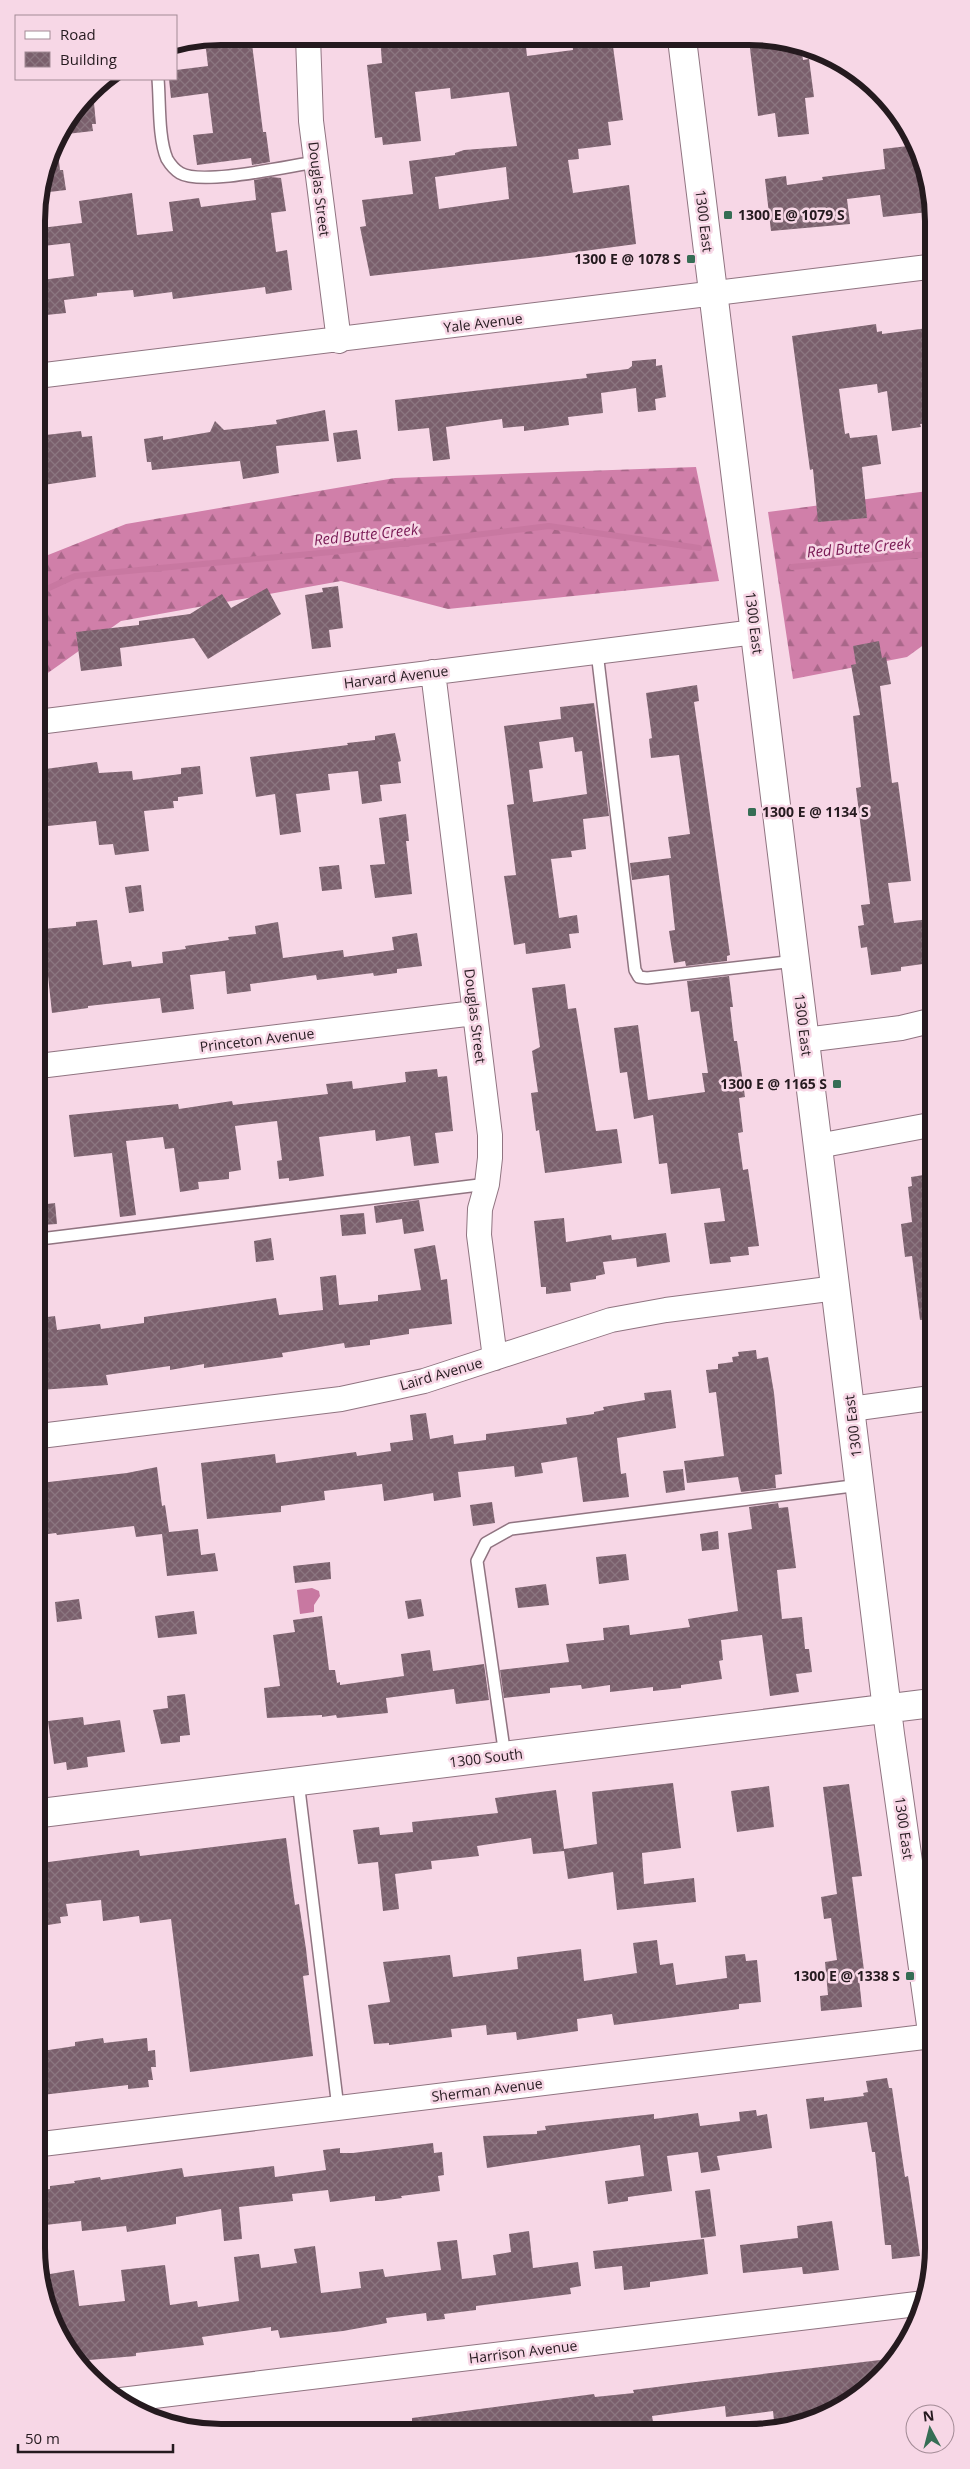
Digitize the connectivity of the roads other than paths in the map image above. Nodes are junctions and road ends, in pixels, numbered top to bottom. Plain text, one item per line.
1 (308, 45) edge
2 (683, 45) edge
3 (158, 80) edge
4 (316, 162) junction
5 (925, 267) edge
6 (713, 294) junction
7 (339, 341) junction
8 (45, 375) edge
9 (755, 632) junction
10 (597, 652) junction
11 (433, 672) junction
12 (45, 721) edge
13 (795, 961) junction
14 (474, 1013) junction
15 (925, 1022) edge
16 (805, 1040) junction
17 (45, 1065) edge
18 (925, 1126) edge
19 (818, 1146) junction
20 (487, 1184) junction
21 (45, 1237) edge
22 (836, 1288) junction
23 (495, 1358) junction
24 (925, 1399) edge
25 (851, 1409) junction
26 (45, 1435) edge
27 (860, 1485) junction
28 (925, 1704) edge
29 (887, 1709) junction
30 (505, 1756) junction
31 (298, 1781) junction
32 (45, 1813) edge
33 (925, 1965) edge
34 (925, 2039) edge
35 (338, 2108) junction
36 (45, 2144) edge
37 (916, 2304) edge
38 (131, 2399) edge

1 - 4 street, Douglas Street
2 - 6 main road, 1300 East
3 - 4 lane
4 - 7 street, Douglas Street
5 - 6 street, Yale Avenue
6 - 7 street, Yale Avenue
6 - 9 main road, 1300 East
7 - 8 street, Yale Avenue
9 - 10 street, Harvard Avenue
9 - 13 main road, 1300 East
10 - 11 street, Harvard Avenue
10 - 13 lane
11 - 12 street, Harvard Avenue
11 - 14 street, Douglas Street
13 - 16 main road, 1300 East
14 - 17 street, Princeton Avenue
14 - 20 street, Douglas Street
15 - 16 street
16 - 19 main road, 1300 East
18 - 19 street
19 - 22 main road, 1300 East
20 - 21 lane
20 - 23 street, Douglas Street
22 - 23 street, Laird Avenue
22 - 25 main road, 1300 East
23 - 26 street, Laird Avenue
24 - 25 street
25 - 27 main road, 1300 East
27 - 29 main road, 1300 East
27 - 30 lane
28 - 29 main road, 1300 South
29 - 30 main road, 1300 South
29 - 33 main road, 1300 East
30 - 31 main road, 1300 South
31 - 32 main road, 1300 South
31 - 35 lane
34 - 35 street, Sherman Avenue
35 - 36 street, Sherman Avenue
37 - 38 street, Harrison Avenue

